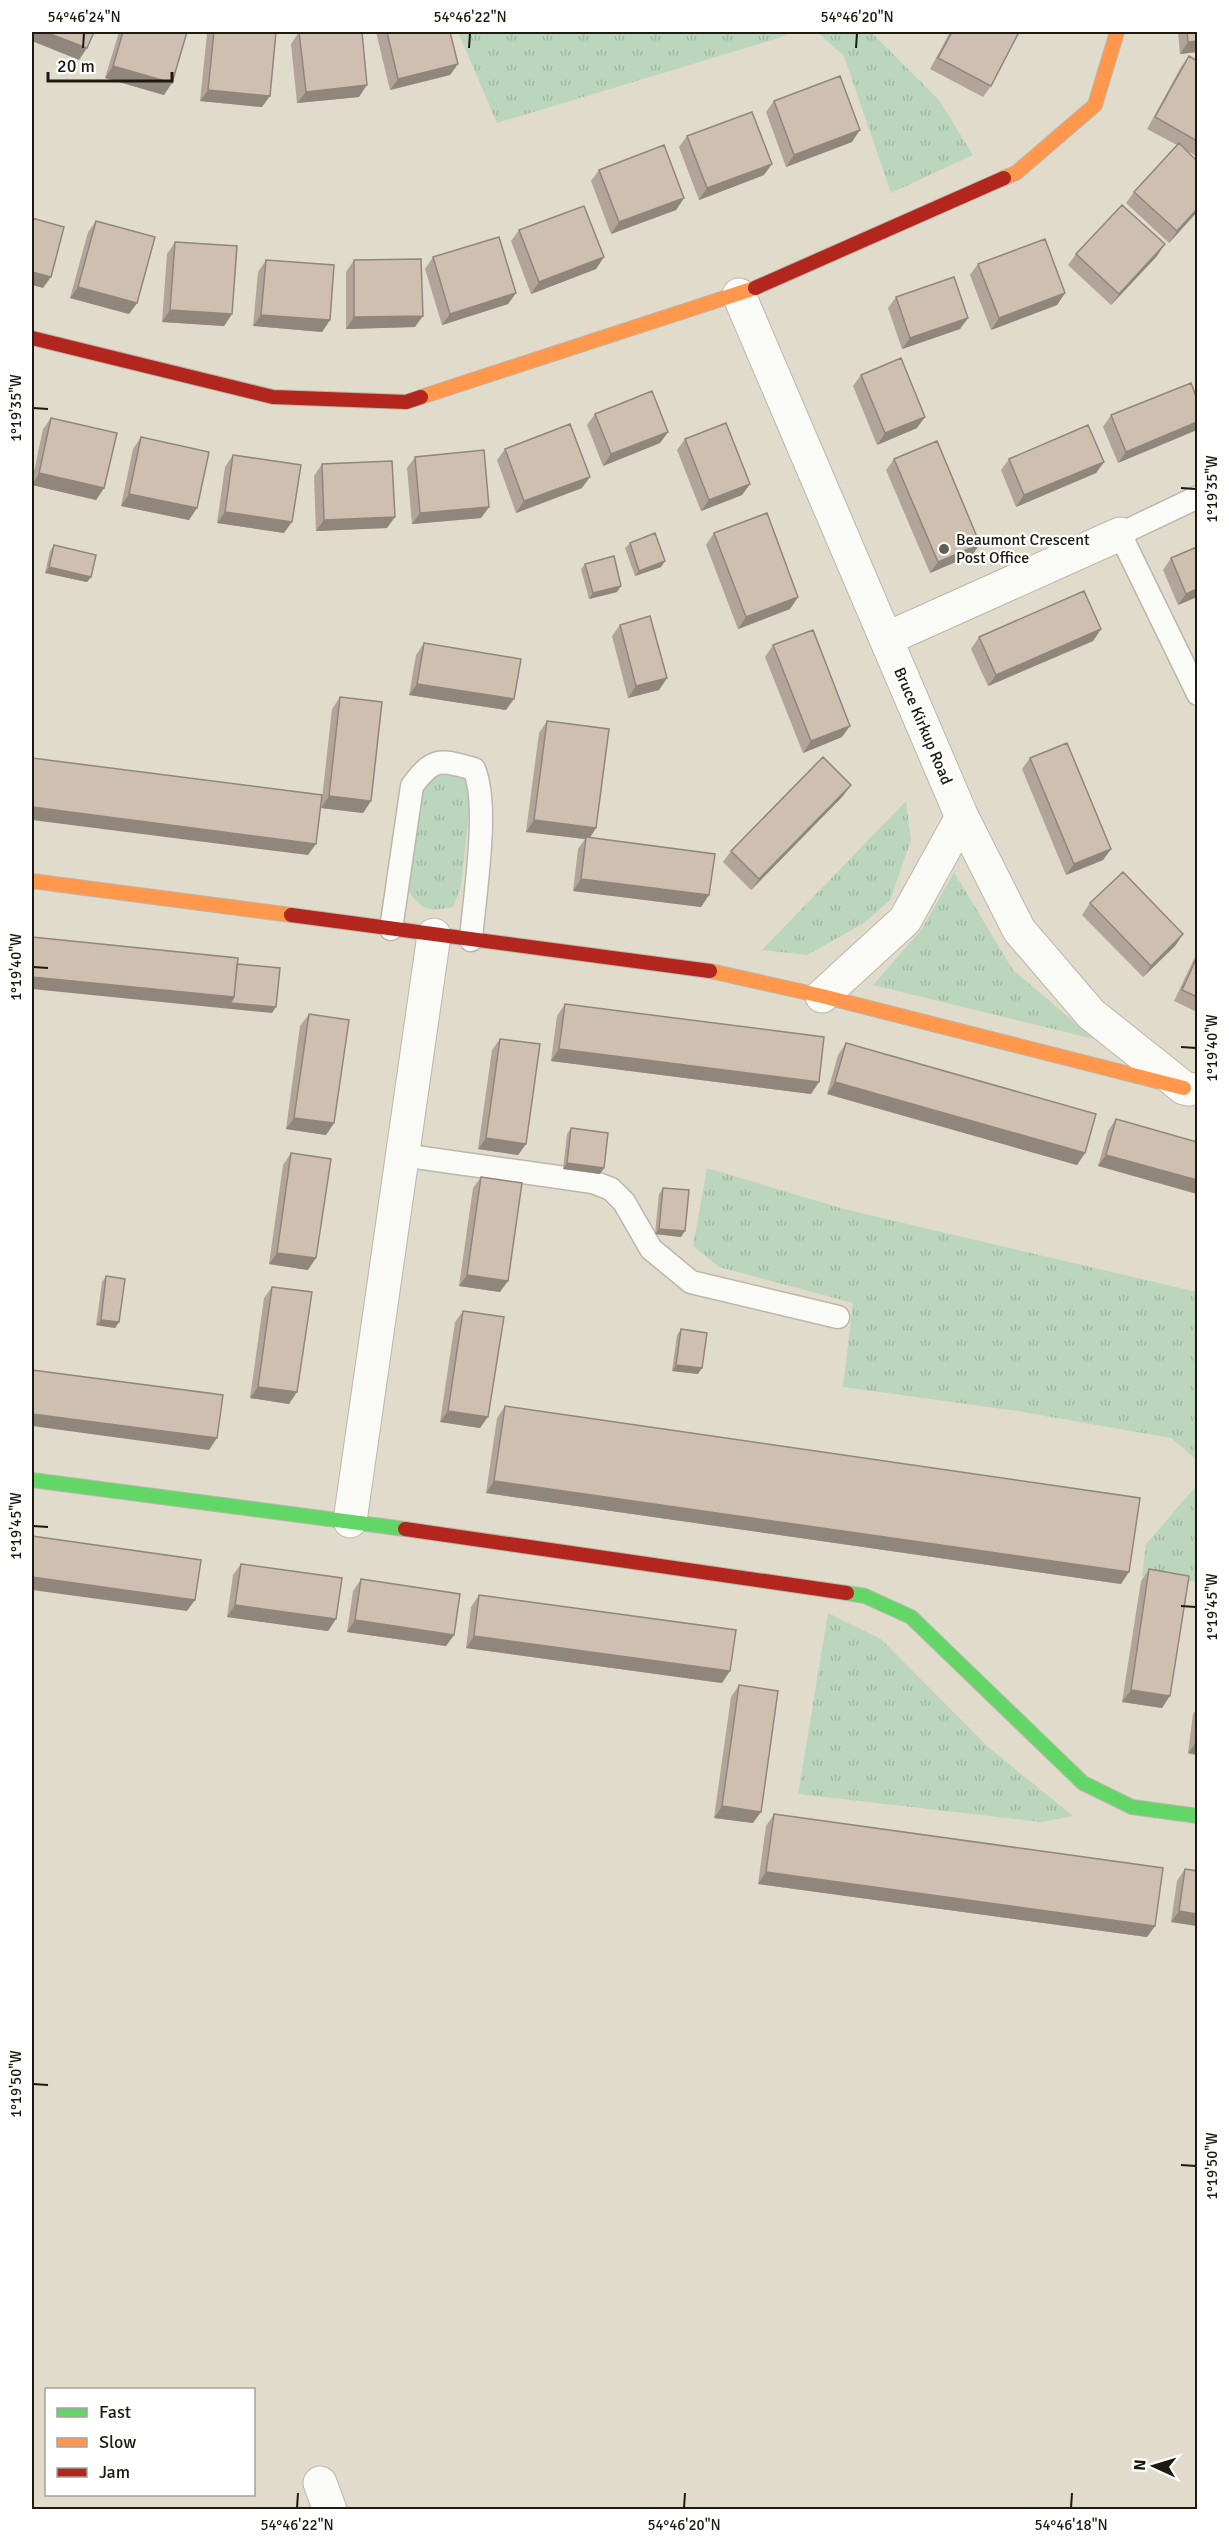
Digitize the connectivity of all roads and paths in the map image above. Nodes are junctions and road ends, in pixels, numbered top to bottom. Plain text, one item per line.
1 (1117, 32) edge
2 (739, 295) junction
3 (32, 339) edge
4 (1197, 497) edge
5 (1120, 534) junction
6 (886, 639) junction
7 (1197, 694) edge
8 (962, 817) junction
9 (32, 881) edge
10 (391, 929) junction
11 (434, 934) junction
12 (471, 940) junction
13 (822, 996) junction
14 (1190, 1089) edge
15 (402, 1155) junction
16 (838, 1317) dead end
17 (32, 1480) edge
18 (350, 1521) junction
19 (1197, 1816) edge

1 - 2 street
2 - 3 street
2 - 6 street, Bruce Kirkup Road
4 - 5 lane
5 - 6 street
5 - 7 lane
6 - 8 street, Bruce Kirkup Road
8 - 13 street
8 - 14 street, Bruce Kirkup Road
9 - 10 street
10 - 11 street
10 - 12 lane
11 - 12 street
11 - 15 street
12 - 13 street
13 - 14 street
15 - 16 lane
15 - 18 street
17 - 18 street
18 - 19 street

